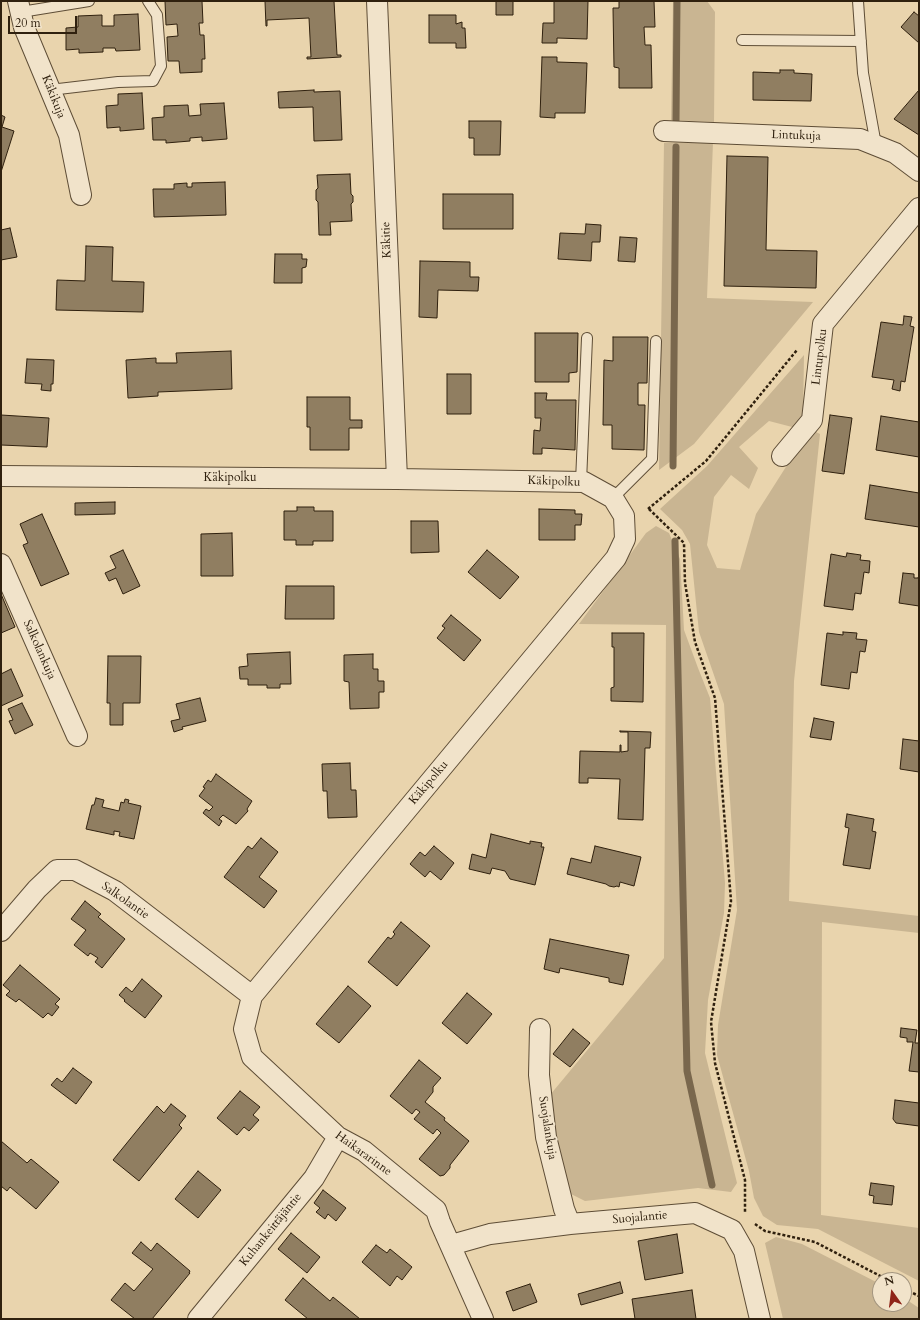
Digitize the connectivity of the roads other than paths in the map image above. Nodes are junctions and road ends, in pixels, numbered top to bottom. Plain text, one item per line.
1 (89, 1) edge
2 (148, 1) edge
3 (377, 1) edge
4 (858, 1) edge
5 (19, 7) edge
6 (742, 40) dead end
7 (861, 41) junction
8 (50, 90) junction
9 (664, 131) dead end
10 (876, 145) junction
11 (919, 171) edge
12 (82, 195) dead end
13 (919, 208) edge
14 (587, 338) dead end
15 (656, 341) dead end
16 (782, 456) dead end
17 (1, 476) edge
18 (397, 479) junction
19 (582, 482) junction
20 (613, 498) junction
21 (1, 564) edge
22 (77, 736) dead end
23 (1, 931) edge
24 (252, 996) junction
25 (540, 1029) dead end
26 (338, 1137) junction
27 (570, 1224) junction
28 (451, 1245) junction
29 (198, 1319) edge
30 (482, 1319) edge
31 (760, 1319) edge

1 - 5 lane
2 - 8 lane
3 - 18 street, Käkitie
4 - 7 lane
5 - 8 street, Käkikuja
6 - 7 lane
7 - 10 lane
8 - 12 street, Käkikuja
9 - 10 street, Lintukuja
10 - 11 street, Lintukuja
13 - 16 street, Lintupolku
14 - 19 lane
15 - 20 lane
17 - 18 street, Käkipolku
18 - 19 street, Käkipolku
19 - 20 street, Käkipolku
20 - 24 street, Käkipolku
21 - 22 street, Salkolankuja
23 - 24 street, Salkolantie
24 - 26 street, Haikararinne
25 - 27 street, Suojalankuja
26 - 28 street, Haikararinne
26 - 29 street, Kuhankeittäjäntie
27 - 28 street, Suojalantie
27 - 31 street, Suojalantie
28 - 30 street, Haikararinne

